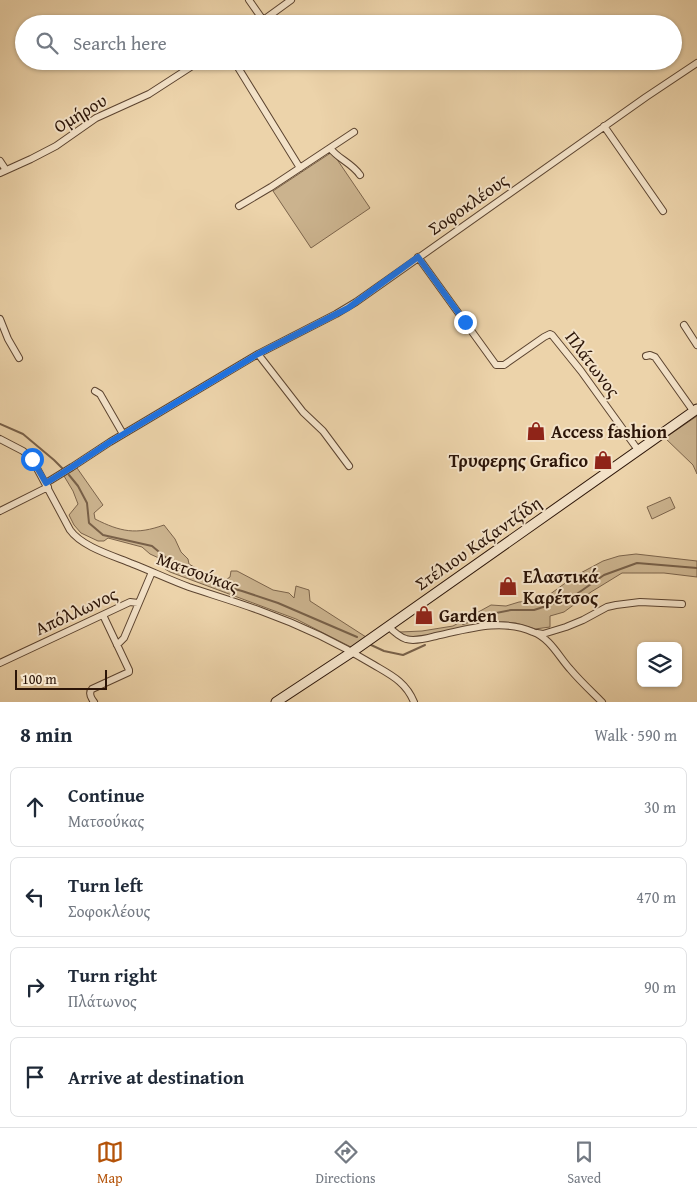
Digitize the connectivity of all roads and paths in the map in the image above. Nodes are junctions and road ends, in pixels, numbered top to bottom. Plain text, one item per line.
1 (249, 0) edge
2 (291, 0) edge
3 (256, 15) edge
4 (270, 15) edge
5 (697, 63) edge
6 (186, 70) edge
7 (240, 70) edge
8 (604, 126) junction
9 (354, 132) dead end
10 (330, 148) junction
11 (0, 160) edge
12 (300, 168) junction
13 (3, 172) edge
14 (360, 175) dead end
15 (239, 206) dead end
16 (662, 211) dead end
17 (418, 257) junction
18 (0, 319) edge
19 (684, 325) dead end
20 (697, 344) edge
21 (258, 354) junction
22 (646, 356) dead end
23 (19, 358) dead end
24 (95, 391) dead end
25 (695, 411) edge
26 (123, 434) junction
27 (2, 441) edge
28 (638, 450) junction
29 (349, 466) dead end
30 (47, 485) junction
31 (0, 511) edge
32 (152, 572) junction
33 (138, 603) junction
34 (682, 604) dead end
35 (103, 615) junction
36 (388, 626) junction
37 (536, 632) junction
38 (117, 645) junction
39 (352, 652) junction
40 (0, 663) edge
41 (94, 702) edge
42 (276, 702) edge
43 (414, 702) edge
44 (602, 702) edge

1 - 3 street
2 - 4 street
5 - 8 street, Σοφοκλέους
6 - 13 street, Ομήρου
7 - 12 street
8 - 16 street
8 - 17 street, Σοφοκλέους
9 - 10 street
10 - 12 street
10 - 14 street
11 - 13 street
12 - 15 street
17 - 21 street, Σοφοκλέους
17 - 28 street, Πλάτωνος
18 - 23 street
19 - 20 street
21 - 26 street, Σοφοκλέους
21 - 29 street
22 - 25 street
24 - 26 street
25 - 28 main road, Στέλιου Καζαντζίδη
26 - 30 street, Σοφοκλέους
27 - 30 street, Ματσούκας
28 - 36 main road, Στέλιου Καζαντζίδη
30 - 31 street, Σοφοκλέους
30 - 32 street, Ματσούκας
32 - 33 street
32 - 39 street, Ματσούκας
33 - 35 street, Απόλλωνος
33 - 38 street
34 - 37 street
35 - 38 street
35 - 40 street, Απόλλωνος
36 - 37 street
36 - 39 main road, Στέλιου Καζαντζίδη
37 - 44 street
38 - 41 street
39 - 42 main road, Στέλιου Καζαντζίδη
39 - 43 street, Ματσούκας

